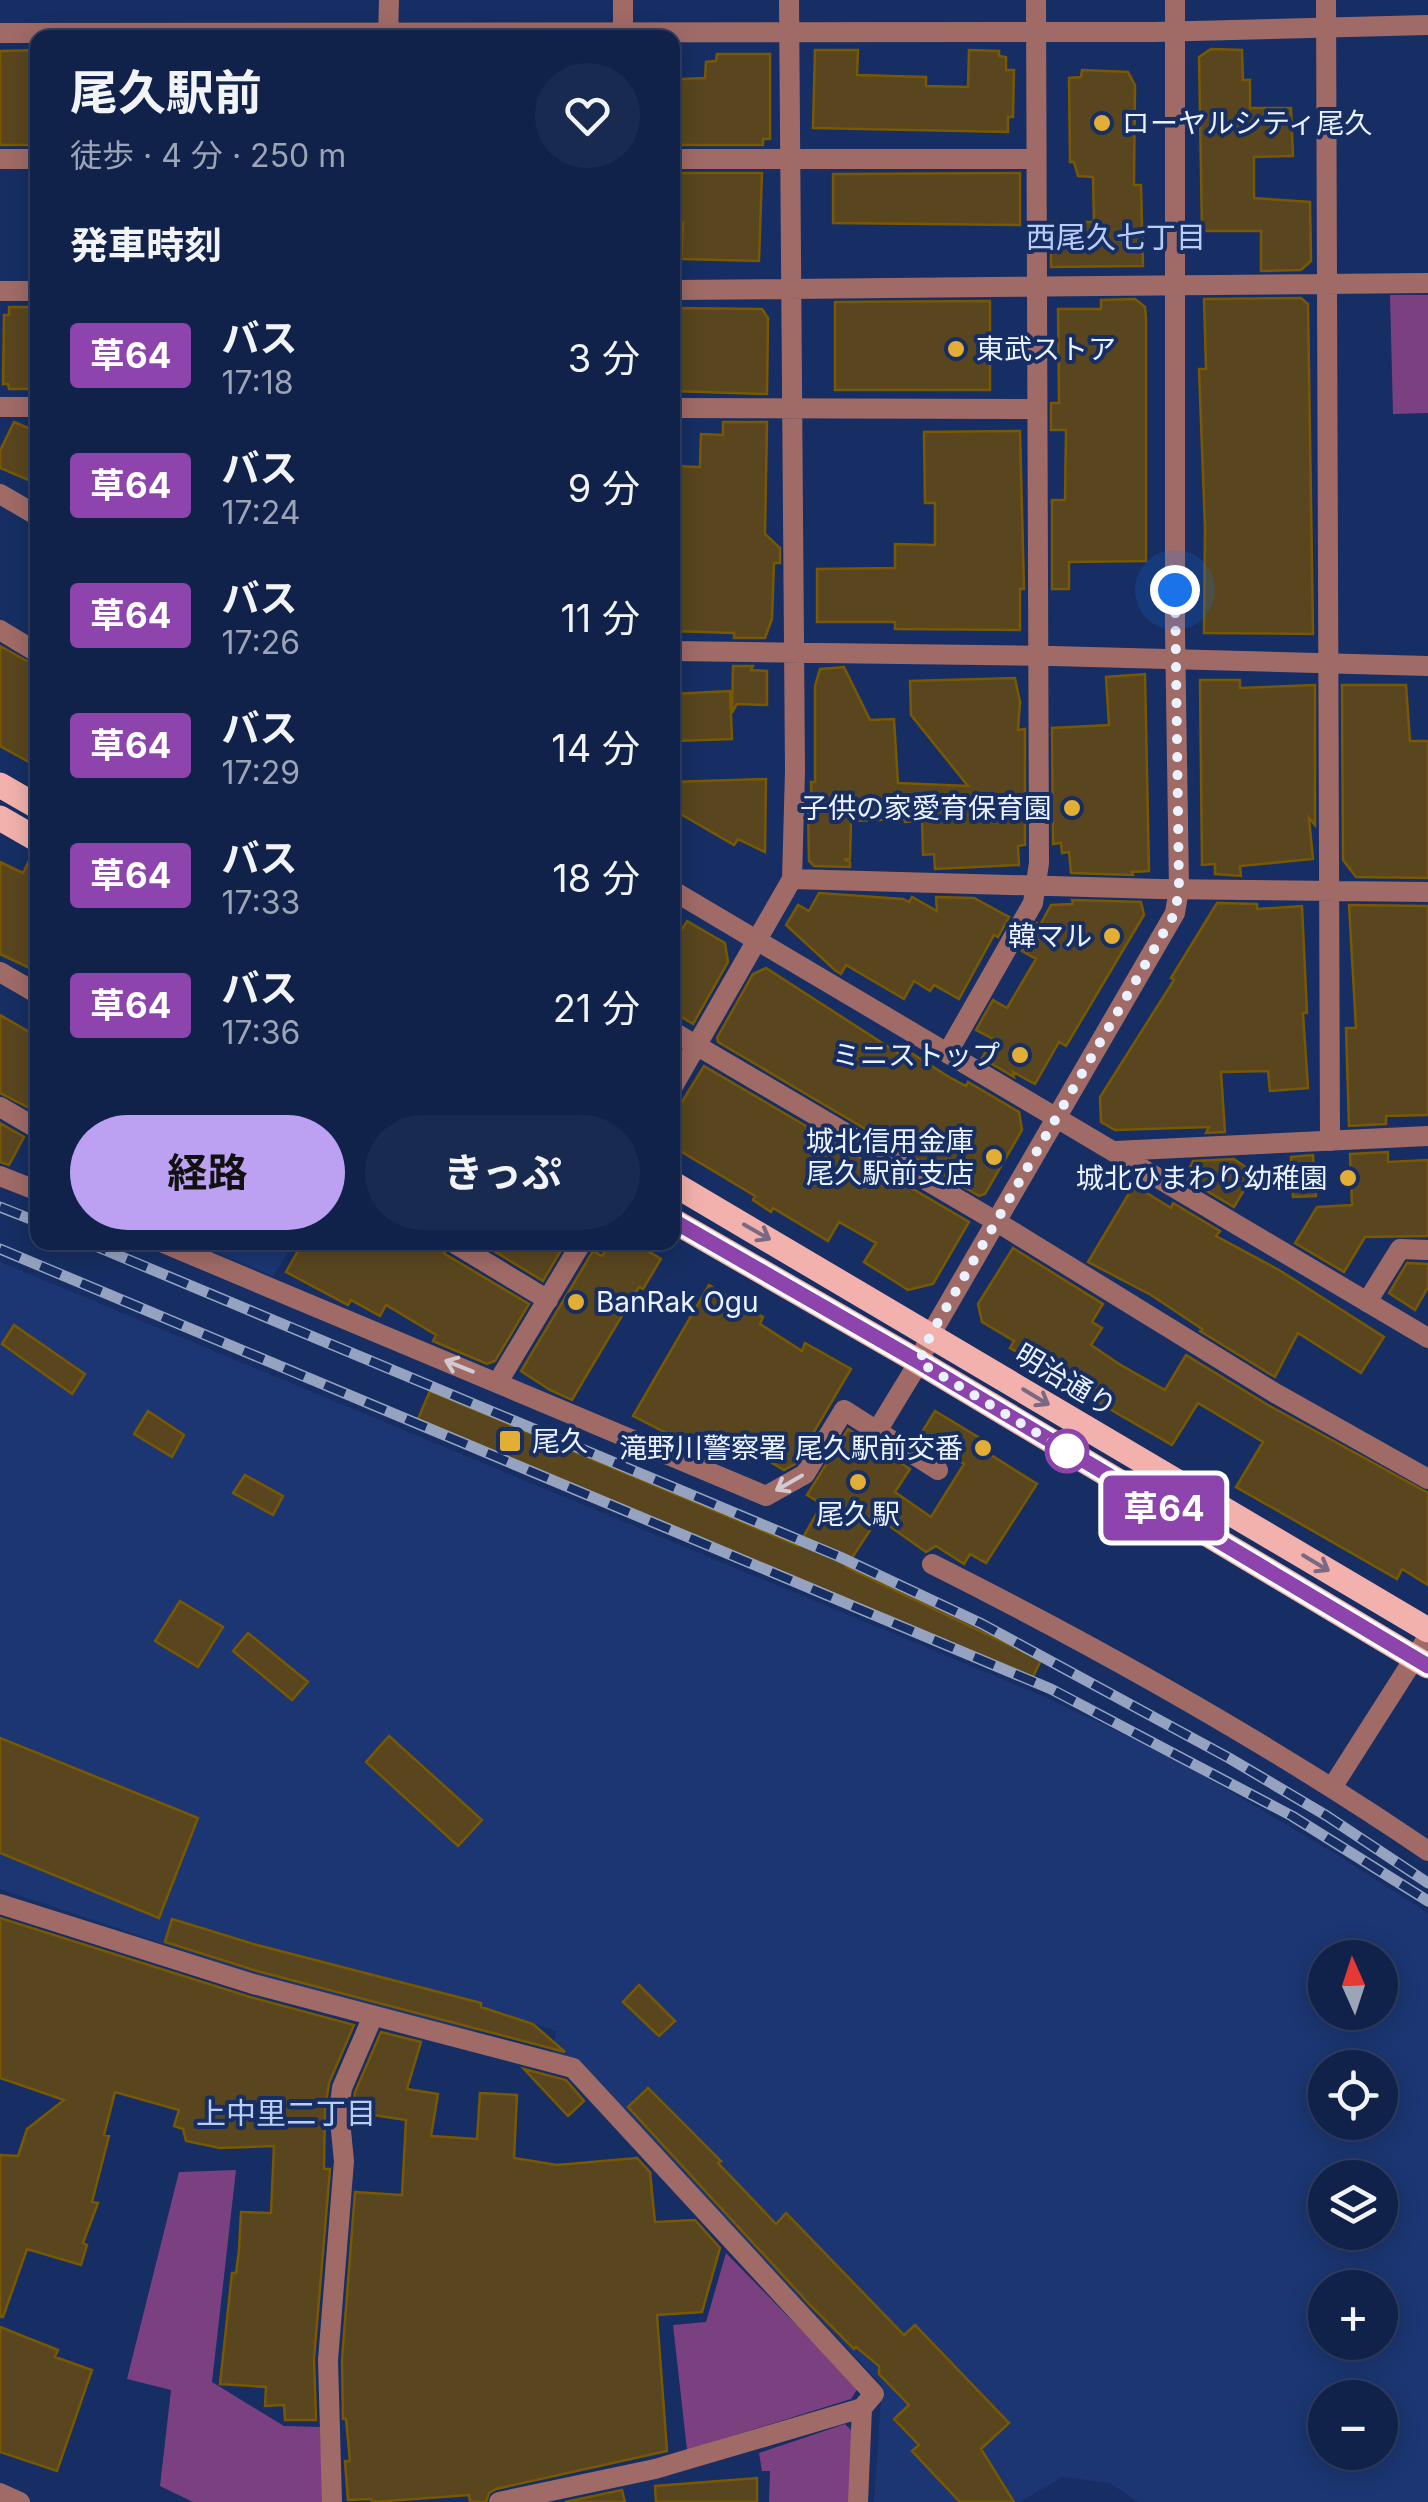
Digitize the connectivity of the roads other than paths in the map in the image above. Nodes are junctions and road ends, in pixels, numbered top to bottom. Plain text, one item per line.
1 (389, 0) edge
2 (623, 0) edge
3 (789, 0) edge
4 (1036, 0) edge
5 (1175, 0) edge
6 (1326, 0) edge
7 (1428, 25) edge
8 (1326, 28) junction
9 (388, 30) edge
10 (623, 30) edge
11 (1036, 31) junction
12 (680, 32) edge
13 (791, 32) junction
14 (1175, 32) junction
15 (0, 33) edge
16 (30, 33) edge
17 (680, 158) edge
18 (792, 158) junction
19 (0, 159) edge
20 (30, 159) edge
21 (1036, 159) junction
22 (1328, 283) junction
23 (1428, 283) edge
24 (1175, 284) junction
25 (1036, 286) junction
26 (30, 290) edge
27 (680, 290) edge
28 (792, 290) junction
29 (0, 291) edge
30 (0, 407) edge
31 (30, 407) edge
32 (680, 408) edge
33 (793, 408) junction
34 (1037, 409) junction
35 (0, 494) edge
36 (30, 511) edge
37 (0, 630) edge
38 (30, 647) edge
39 (680, 650) edge
40 (794, 653) junction
41 (1045, 656) junction
42 (1176, 658) junction
43 (1328, 663) junction
44 (1428, 666) edge
45 (0, 785) edge
46 (30, 802) edge
47 (0, 818) edge
48 (30, 835) edge
49 (792, 880) junction
50 (1036, 886) junction
51 (1179, 889) junction
52 (1329, 892) junction
53 (1428, 892) edge
54 (680, 895) edge
55 (756, 940) junction
56 (0, 972) edge
57 (30, 989) edge
58 (680, 1036) edge
59 (697, 1046) junction
60 (948, 1052) junction
61 (680, 1075) edge
62 (0, 1107) edge
63 (1058, 1118) junction
64 (30, 1124) edge
65 (1428, 1136) edge
66 (1330, 1141) junction
67 (1113, 1152) junction
68 (0, 1176) edge
69 (680, 1187) edge
70 (30, 1189) edge
71 (996, 1222) junction
72 (680, 1225) edge
73 (180, 1250) edge
74 (465, 1250) edge
75 (577, 1250) edge
76 (1428, 1250) edge
77 (548, 1300) junction
78 (1367, 1302) junction
79 (931, 1334) junction
80 (1428, 1338) edge
81 (919, 1362) junction
82 (498, 1382) junction
83 (877, 1431) junction
84 (938, 1470) dead end
85 (1428, 1479) edge
86 (932, 1564) dead end
87 (1425, 1648) edge
88 (1333, 1786) junction
89 (1428, 1851) edge
90 (0, 1904) edge
91 (373, 2016) junction
92 (862, 2408) junction
93 (0, 2492) edge
94 (20, 2502) edge
95 (332, 2502) edge
96 (499, 2502) edge
97 (858, 2502) edge

1 - 9 street
2 - 10 street
3 - 13 street
4 - 11 street
5 - 14 street
6 - 8 street
7 - 8 street
8 - 14 street
8 - 22 street
11 - 13 street
11 - 14 street
11 - 21 street
12 - 13 street
13 - 18 street
14 - 24 street
15 - 16 street
17 - 18 street
18 - 21 street
18 - 28 street
19 - 20 street
21 - 25 street
22 - 23 street
22 - 24 street
22 - 43 street
24 - 25 street
24 - 42 street
25 - 28 street
25 - 34 street
26 - 29 street
27 - 28 street
28 - 33 street
30 - 31 street
32 - 33 street
33 - 34 street
33 - 40 street
34 - 41 street
35 - 36 street
37 - 38 street
39 - 40 street
40 - 41 street
40 - 49 street
41 - 42 street
41 - 50 street
42 - 43 street
42 - 51 street
43 - 44 street
43 - 52 street
45 - 46 main road
47 - 48 main road
49 - 50 street
49 - 55 street
50 - 51 street
50 - 60 street
51 - 52 street
51 - 63 street
52 - 53 street
52 - 66 street
54 - 55 street
55 - 59 street
55 - 60 street
56 - 57 street
58 - 59 street
59 - 61 street
59 - 71 street
60 - 63 street
62 - 64 street
63 - 67 street
63 - 71 street
65 - 66 street
66 - 67 street
67 - 78 street
68 - 70 street
69 -> 79 main road, 明治通り
71 - 79 street
71 - 85 street
72 - 81 main road
82 -> 73 street
74 - 77 street
75 - 77 street
76 - 78 street
77 - 82 street
78 - 80 street
79 - 81 street
79 -> 87 main road, 明治通り
81 - 83 street
81 - 87 main road
83 -> 82 street
83 - 84 street
86 - 88 street
87 - 88 street
88 - 89 street
90 - 91 street
91 - 92 street
91 - 95 street
92 - 96 street
92 - 97 street
93 - 94 street

